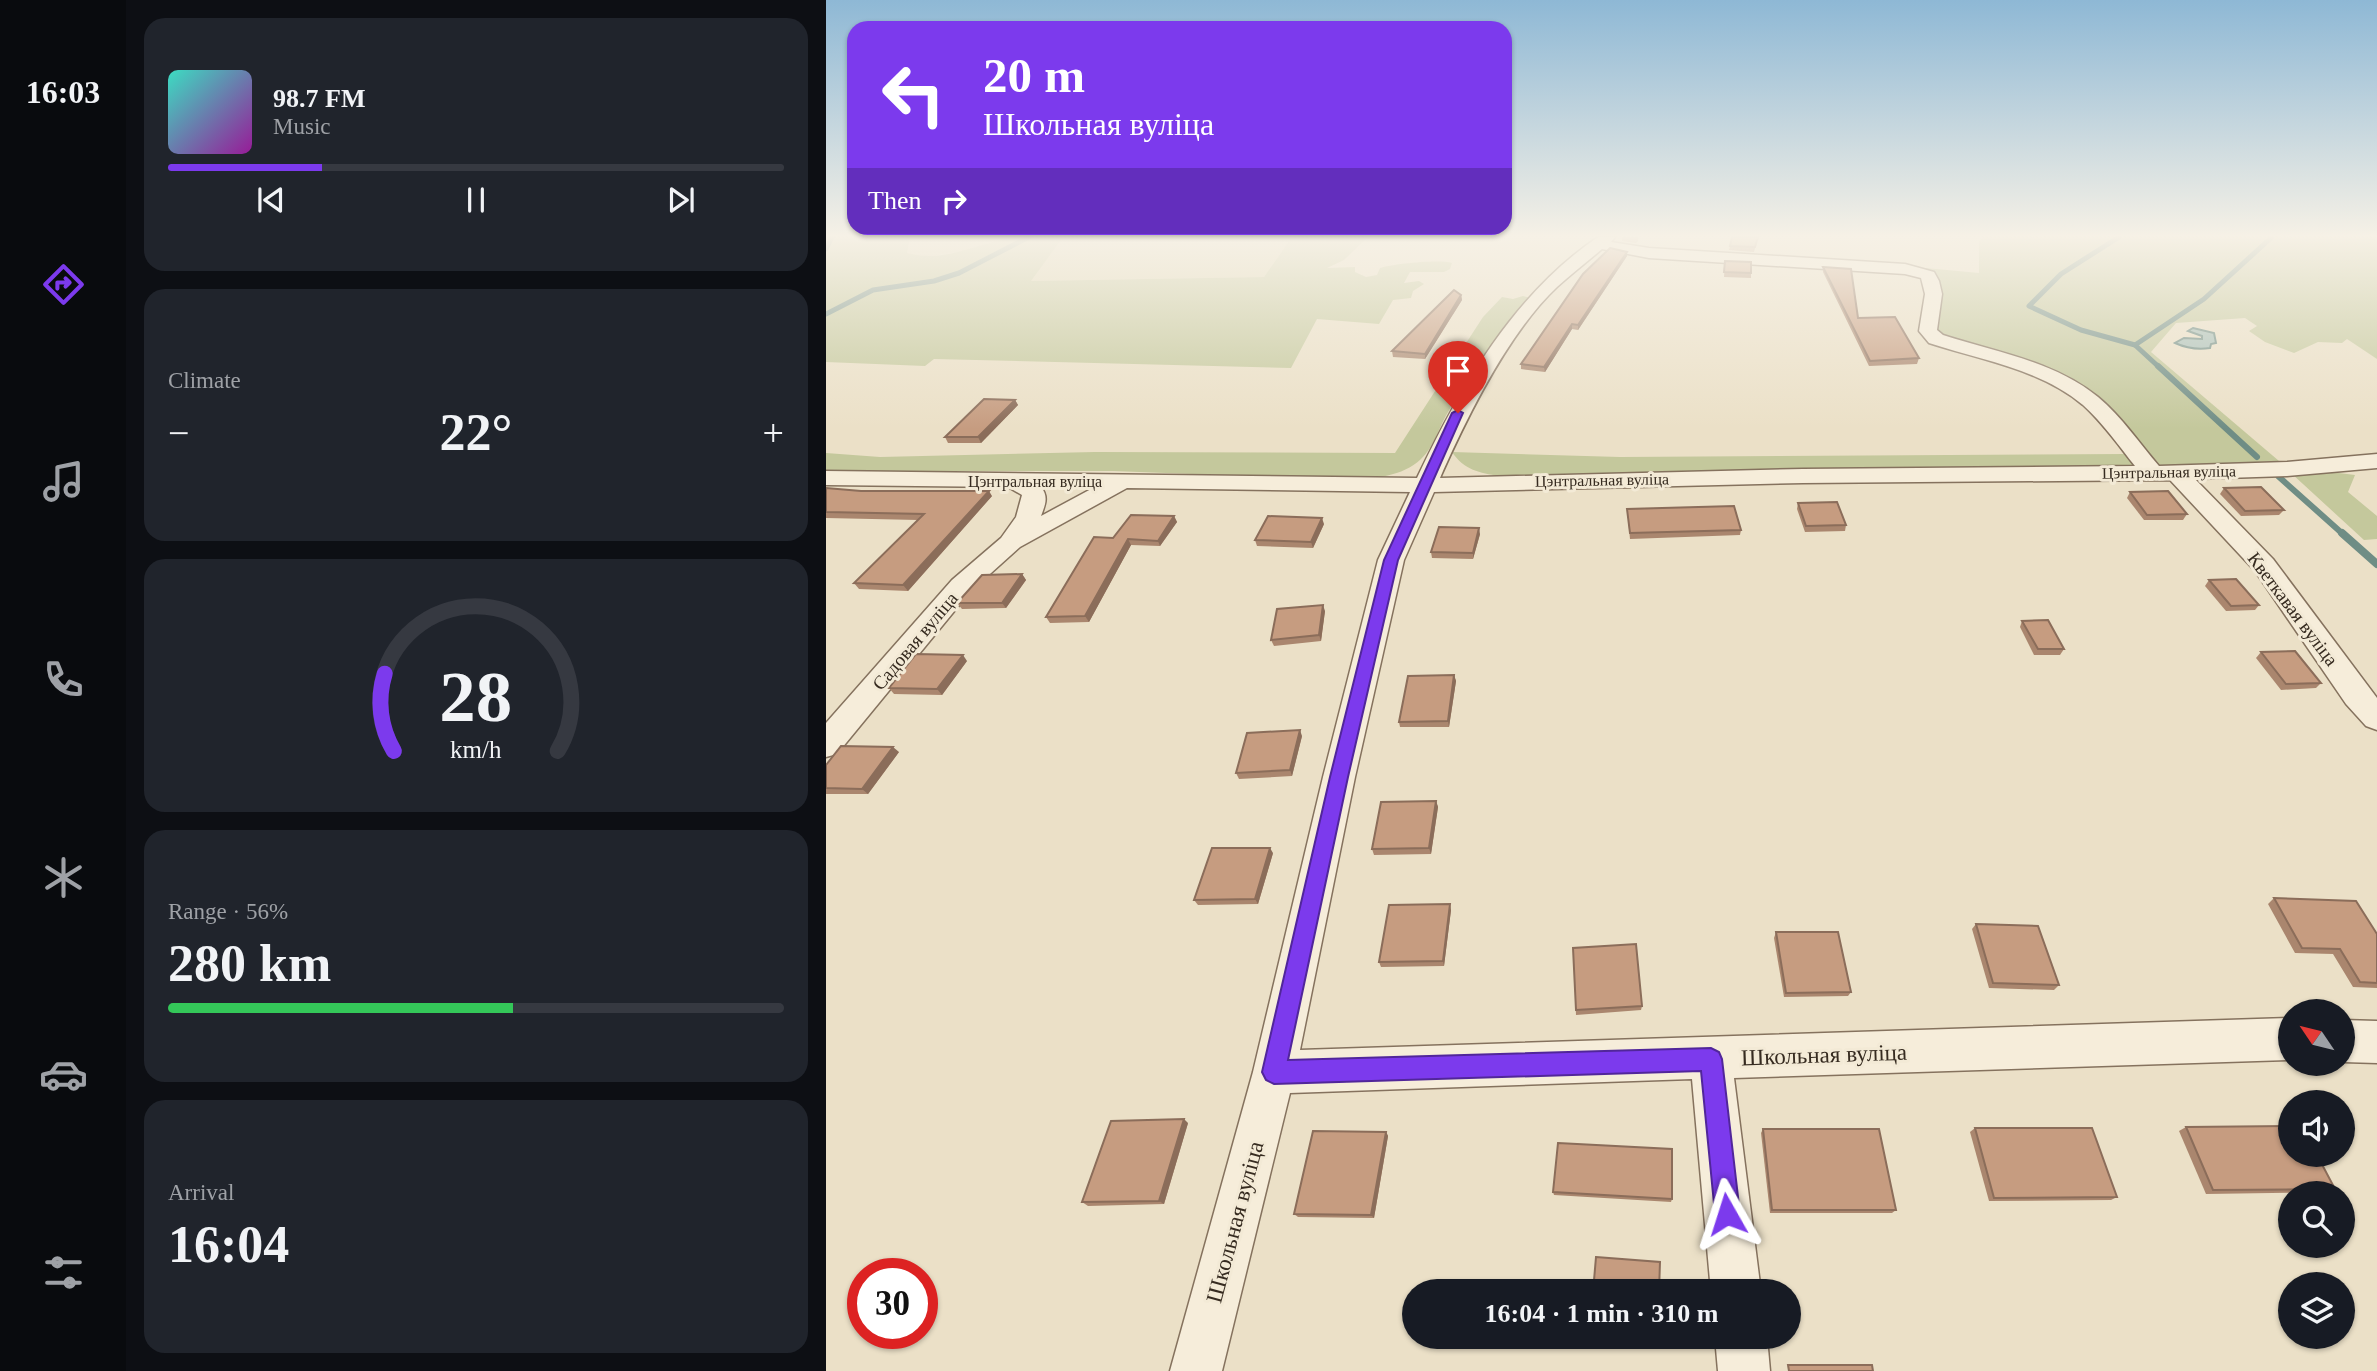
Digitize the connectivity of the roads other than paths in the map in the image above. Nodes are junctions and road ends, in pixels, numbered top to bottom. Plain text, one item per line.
1 (1535, 301) edge
2 (1932, 301) edge
3 (2377, 461) edge
4 (2164, 473) junction
5 (826, 478) edge
6 (1014, 481) junction
7 (1127, 481) junction
8 (1427, 485) junction
9 (1010, 544) junction
10 (2377, 718) edge
11 (826, 745) edge
12 (2278, 1039) edge
13 (2356, 1041) edge
14 (2377, 1042) edge
15 (1711, 1059) junction
16 (1274, 1072) junction
17 (1735, 1279) edge
18 (1742, 1349) edge
19 (1196, 1371) edge
20 (1744, 1371) edge

1 - 8 street, Школьная вуліца
2 - 4 street, Кветкавая вуліца
3 - 4 street, Цэнтральная вуліца
4 - 8 street, Цэнтральная вуліца
4 - 10 street, Кветкавая вуліца
5 - 6 street, Цэнтральная вуліца
6 - 7 street, Цэнтральная вуліца
6 - 9 street, Садовая вуліца
7 - 8 street, Цэнтральная вуліца
7 - 9 street, Садовая вуліца
8 - 16 street, Школьная вуліца
9 - 11 street, Садовая вуліца
12 - 15 street, Школьная вуліца
13 - 14 street
15 - 16 street, Школьная вуліца
15 - 17 street
16 - 19 street, Школьная вуліца
18 - 20 street

